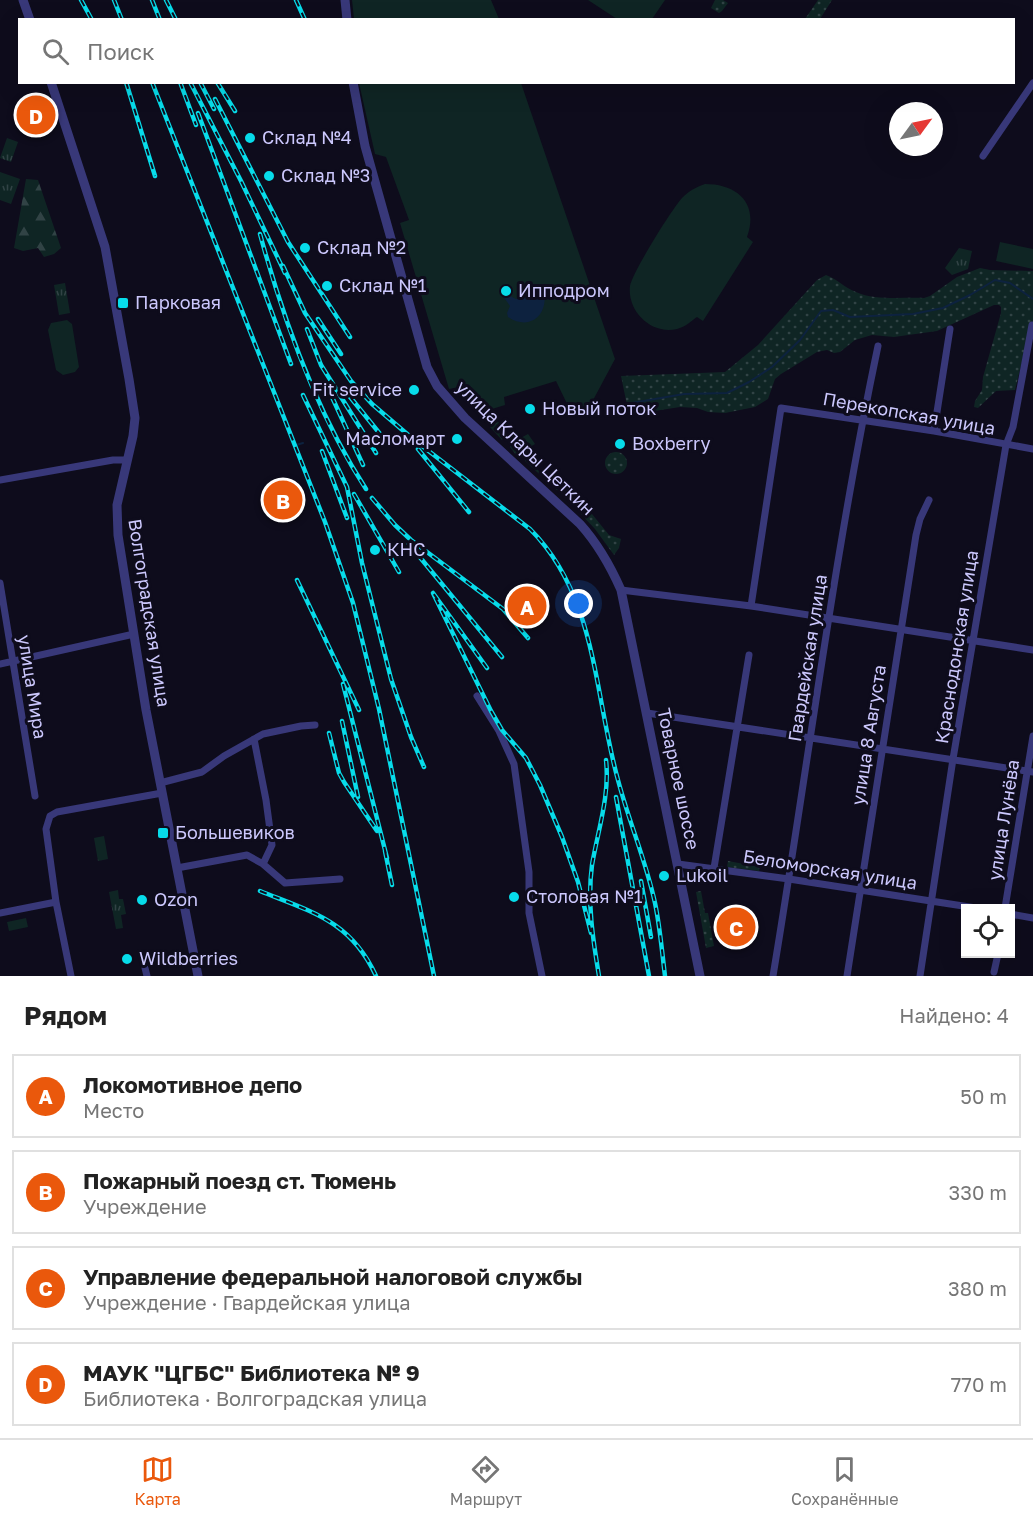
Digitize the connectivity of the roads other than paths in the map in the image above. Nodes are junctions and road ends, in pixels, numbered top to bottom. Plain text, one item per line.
1 (24, 0) edge
2 (345, 0) edge
3 (29, 18) edge
4 (346, 18) edge
5 (1033, 83) edge
6 (52, 84) edge
7 (352, 84) edge
8 (983, 156) dead end
9 (1032, 326) edge
10 (950, 329) dead end
11 (878, 346) dead end
12 (862, 421) junction
13 (934, 431) junction
14 (1006, 445) junction
15 (1033, 449) edge
16 (127, 460) junction
17 (0, 480) edge
18 (929, 500) dead end
19 (0, 583) edge
20 (621, 590) junction
21 (751, 606) junction
22 (829, 618) junction
23 (900, 630) junction
24 (134, 634) junction
25 (973, 641) junction
26 (1033, 650) edge
27 (748, 655) dead end
28 (11, 661) junction
29 (0, 664) edge
30 (477, 696) dead end
31 (647, 713) junction
32 (315, 725) dead end
33 (736, 725) junction
34 (1033, 735) edge
35 (810, 737) junction
36 (254, 739) junction
37 (882, 749) junction
38 (953, 759) junction
39 (1030, 771) edge
40 (161, 788) junction
41 (35, 796) dead end
42 (263, 864) junction
43 (678, 864) junction
44 (177, 868) junction
45 (714, 868) junction
46 (340, 879) dead end
47 (789, 879) junction
48 (861, 890) junction
49 (932, 901) junction
50 (56, 902) junction
51 (0, 904) edge
52 (1006, 904) edge
53 (961, 906) edge
54 (1, 913) edge
55 (1015, 915) edge
56 (1033, 918) edge
57 (997, 958) edge
58 (994, 972) dead end
59 (71, 976) edge
60 (198, 976) edge
61 (542, 976) edge
62 (700, 976) edge
63 (773, 976) edge
64 (847, 976) edge
65 (920, 976) edge

1 - 3 street
2 - 4 street
5 - 8 street
6 - 16 street, Волгоградская улица
7 - 20 street, улица Клары Цеткин
9 - 14 street, Краснодонская улица
10 - 13 street
11 - 12 street, Гвардейская улица
12 - 13 street, Перекопская улица
12 - 21 street, Перекопская улица
12 - 22 street, Гвардейская улица
13 - 14 street, Перекопская улица
14 - 15 street, Перекопская улица
14 - 25 street, Краснодонская улица
16 - 17 street
16 - 24 street, Волгоградская улица
18 - 23 street, улица 8 Августа
19 - 28 street, улица Мира
20 - 21 street
20 - 31 street, Товарное шоссе
21 - 22 street
22 - 23 street
22 - 35 street, Гвардейская улица
23 - 25 street
23 - 37 street, улица 8 Августа
24 - 28 street
24 - 40 street, Волгоградская улица
25 - 26 street
25 - 38 street, Краснодонская улица
27 - 33 street
28 - 29 street
28 - 41 street, улица Мира
30 - 61 street
31 - 33 street
31 - 43 street, Товарное шоссе
32 - 36 street
33 - 35 street
33 - 45 street
34 - 39 street, улица Лунёва
35 - 37 street
35 - 47 street, Гвардейская улица
36 - 40 street
36 - 42 street
37 - 38 street
37 - 48 street, улица 8 Августа
38 - 39 street
38 - 49 street, Краснодонская улица
39 - 52 street, улица Лунёва
40 - 44 street, Волгоградская улица
40 - 50 street
42 - 44 street
42 - 46 street
43 - 45 street, Беломорская улица
43 - 62 street, Товарное шоссе
44 - 60 street, Волгоградская улица
45 - 47 street, Беломорская улица
47 - 48 street, Беломорская улица
47 - 63 street, Гвардейская улица
48 - 49 street, Беломорская улица
48 - 64 street, улица 8 Августа
49 - 53 street, Беломорская улица
49 - 65 street, Краснодонская улица
50 - 54 street
50 - 59 street
51 - 54 street
55 - 56 street
57 - 58 street

